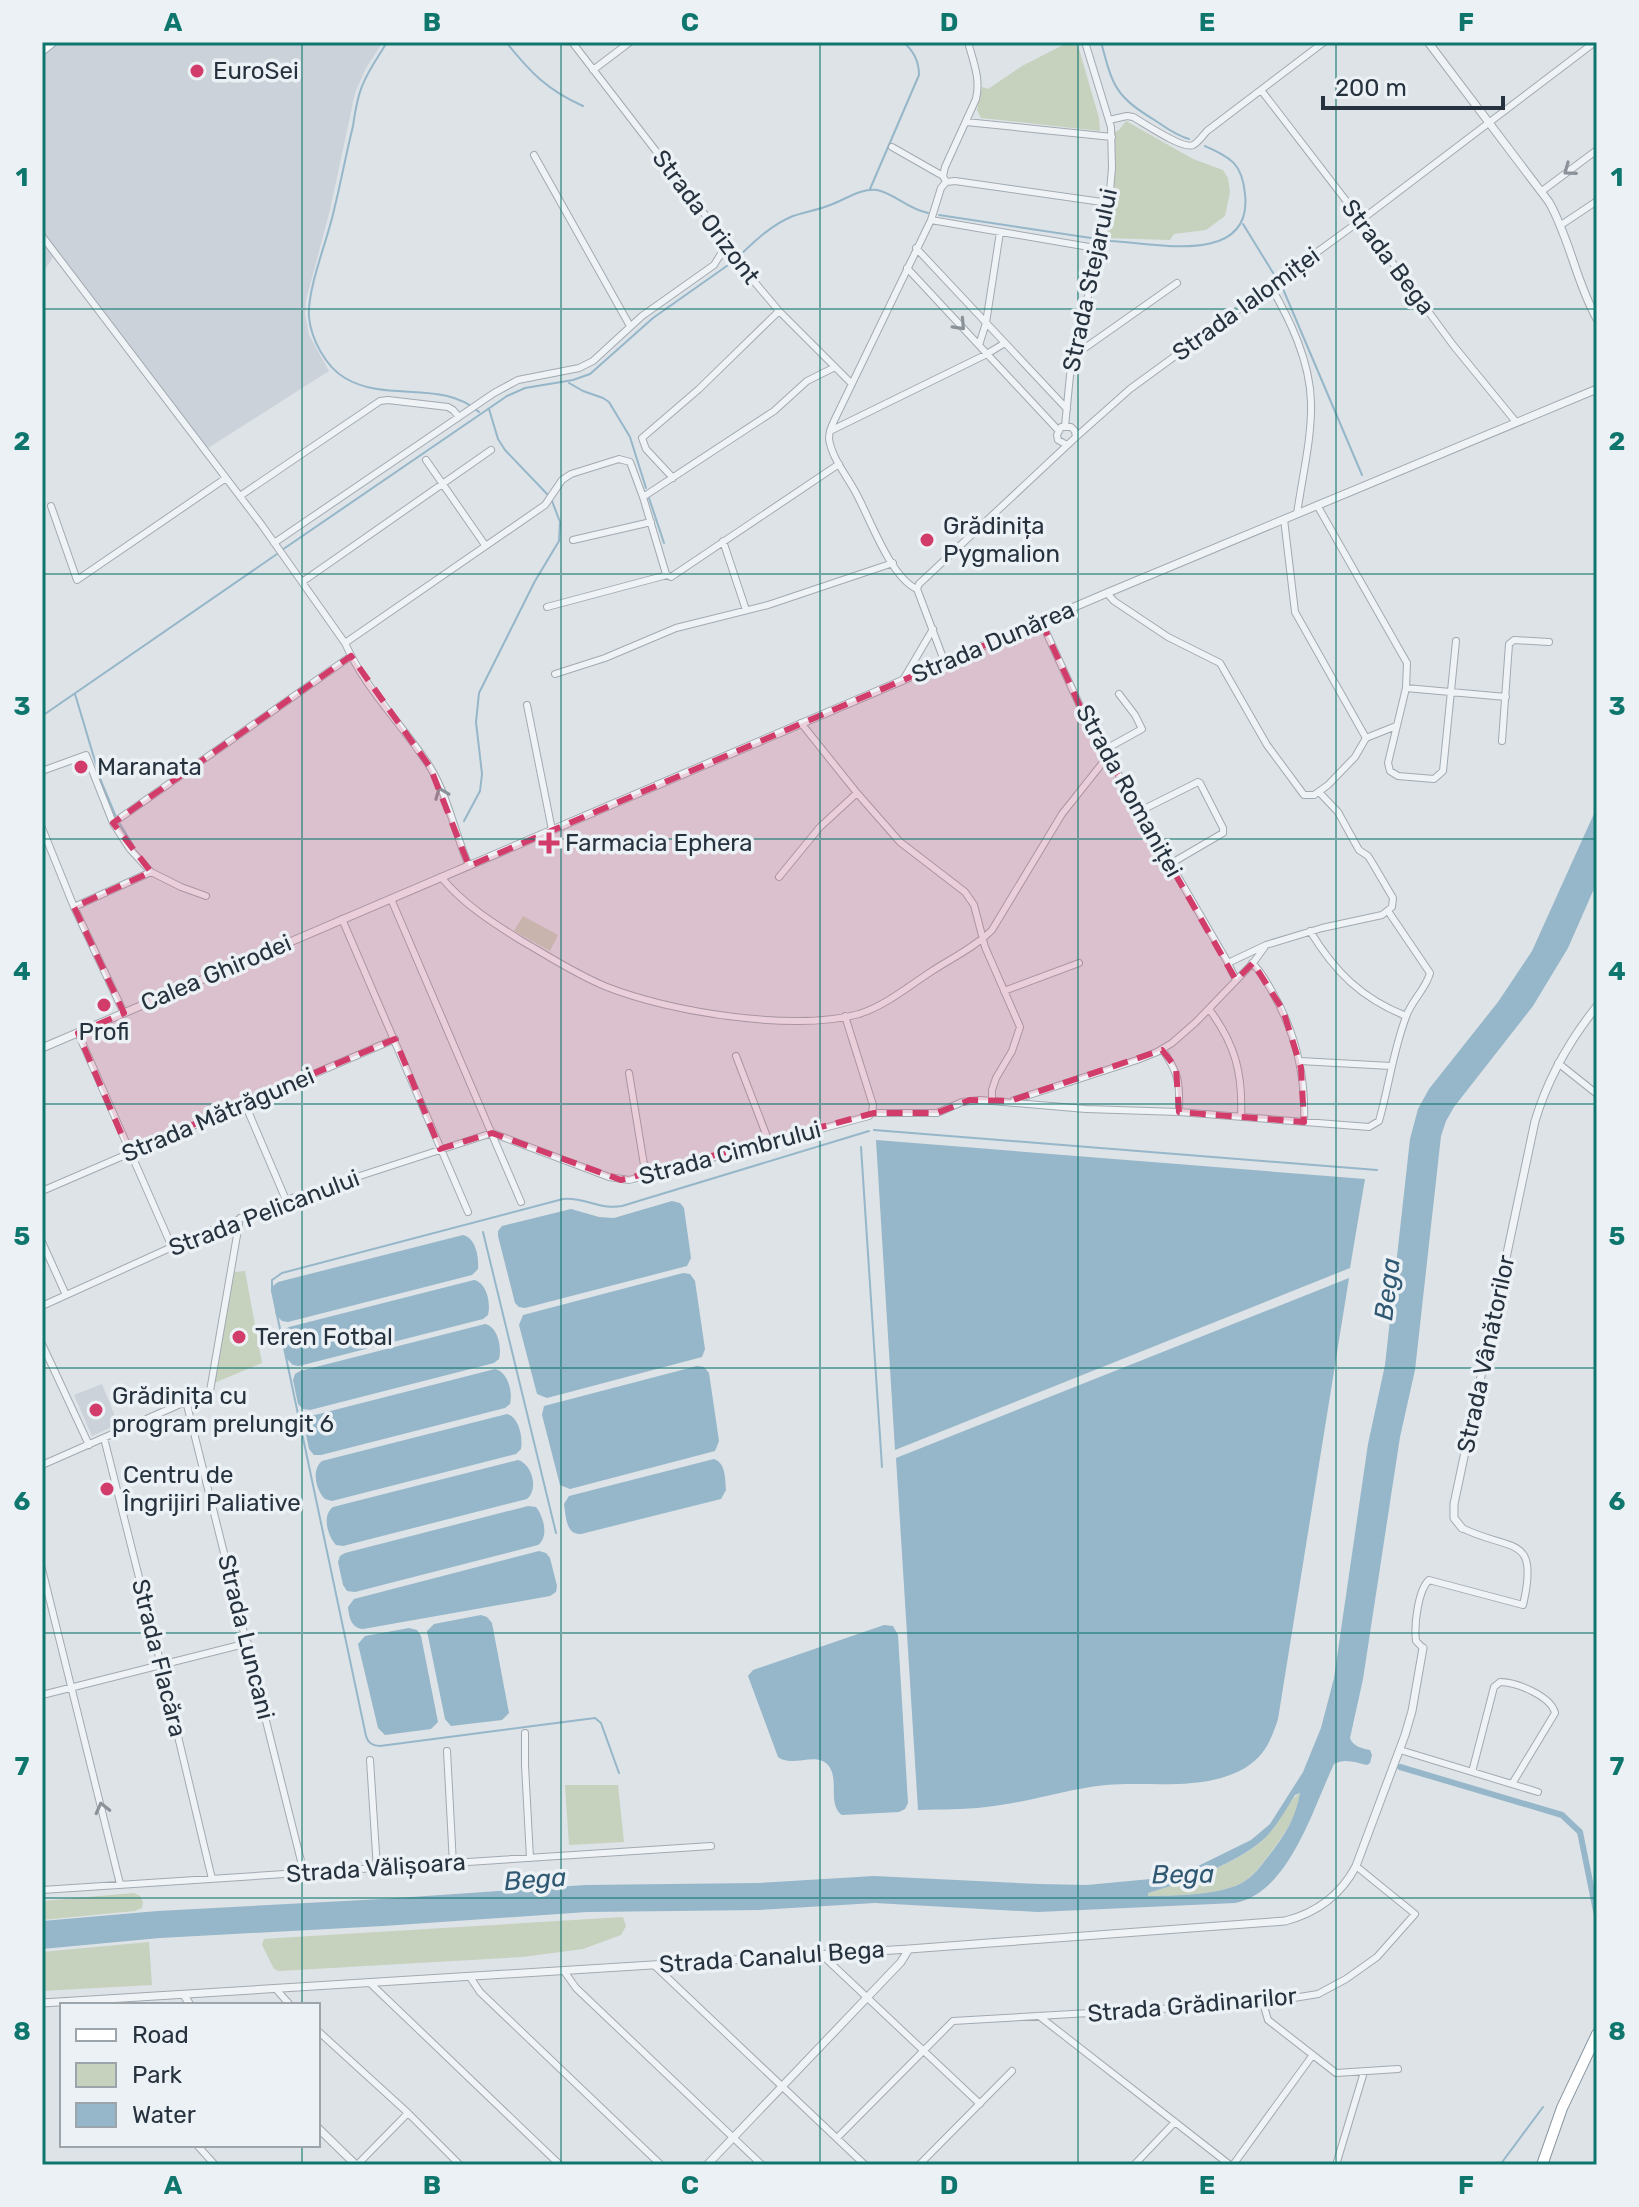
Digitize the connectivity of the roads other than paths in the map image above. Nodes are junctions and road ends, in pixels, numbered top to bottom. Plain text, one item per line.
1 (52, 42) edge
2 (572, 42) edge
3 (630, 42) edge
4 (968, 42) edge
5 (1085, 42) edge
6 (1324, 42) edge
7 (1428, 42) edge
8 (1595, 42) edge
9 (42, 50) edge
10 (593, 70) junction
11 (1261, 90) junction
12 (1109, 120) junction
13 (966, 122) junction
14 (1490, 122) junction
15 (1112, 137) junction
16 (892, 147) dead end
17 (1597, 150) edge
18 (534, 155) dead end
19 (945, 179) junction
20 (1542, 191) junction
21 (1597, 201) edge
22 (1109, 203) junction
23 (931, 220) junction
24 (1361, 220) junction
25 (1561, 225) junction
26 (1000, 232) junction
27 (42, 236) edge
28 (1102, 243) junction
29 (916, 248) junction
30 (724, 249) junction
31 (907, 268) junction
32 (1276, 282) junction
33 (1177, 283) dead end
34 (779, 311) junction
35 (1597, 319) edge
36 (986, 323) junction
37 (630, 326) junction
38 (1005, 343) junction
39 (979, 345) junction
40 (987, 354) junction
41 (1071, 357) junction
42 (835, 367) junction
43 (851, 383) junction
44 (1597, 389) edge
45 (1067, 409) junction
46 (459, 417) junction
47 (1516, 422) junction
48 (1062, 428) junction
49 (830, 431) junction
50 (1076, 437) junction
51 (1067, 445) junction
52 (491, 450) dead end
53 (426, 460) dead end
54 (839, 464) junction
55 (226, 478) junction
56 (673, 478) junction
57 (443, 484) junction
58 (240, 496) junction
59 (643, 497) junction
60 (1317, 505) junction
61 (51, 506) dead end
62 (1297, 514) junction
63 (1284, 519) junction
64 (651, 522) junction
65 (573, 540) dead end
66 (723, 541) junction
67 (274, 543) junction
68 (485, 545) junction
69 (893, 563) junction
70 (667, 575) junction
71 (302, 582) junction
72 (917, 589) junction
73 (1107, 593) junction
74 (547, 607) dead end
75 (746, 610) junction
76 (1041, 621) junction
77 (933, 629) junction
78 (1456, 641) dead end
79 (1549, 642) dead end
80 (345, 643) junction
81 (351, 656) junction
82 (945, 663) junction
83 (555, 674) dead end
84 (903, 680) junction
85 (1406, 688) junction
86 (1451, 692) junction
87 (1119, 694) dead end
88 (1506, 697) junction
89 (527, 705) dead end
90 (1397, 722) junction
91 (801, 723) junction
92 (1366, 738) junction
93 (1502, 741) dead end
94 (1106, 753) junction
95 (42, 771) edge
96 (1319, 792) junction
97 (857, 793) junction
98 (1140, 811) junction
99 (113, 823) junction
100 (42, 828) edge
101 (552, 830) junction
102 (1170, 864) junction
103 (469, 866) junction
104 (151, 872) junction
105 (441, 877) junction
106 (779, 877) dead end
107 (206, 896) dead end
108 (391, 899) junction
109 (74, 907) junction
110 (1388, 911) junction
111 (342, 919) junction
112 (1310, 931) junction
113 (983, 938) junction
114 (1266, 945) junction
115 (1225, 959) junction
116 (1238, 959) junction
117 (1079, 963) dead end
118 (1253, 963) junction
119 (1236, 980) junction
120 (1004, 991) junction
121 (1597, 1006) edge
122 (1209, 1009) junction
123 (124, 1013) junction
124 (845, 1016) junction
125 (1406, 1016) junction
126 (78, 1033) junction
127 (395, 1039) junction
128 (42, 1048) edge
129 (1162, 1049) junction
130 (736, 1056) dead end
131 (1300, 1061) junction
132 (1558, 1063) junction
133 (1391, 1066) junction
134 (629, 1073) dead end
135 (1597, 1094) edge
136 (992, 1101) junction
137 (1010, 1101) junction
138 (245, 1104) junction
139 (1179, 1112) junction
140 (872, 1113) junction
141 (1241, 1117) junction
142 (1304, 1122) junction
143 (492, 1133) junction
144 (769, 1142) junction
145 (440, 1149) junction
146 (129, 1152) junction
147 (646, 1177) junction
148 (42, 1191) edge
149 (286, 1200) junction
150 (521, 1202) dead end
151 (468, 1212) dead end
152 (240, 1218) junction
153 (42, 1242) edge
154 (172, 1247) junction
155 (66, 1295) junction
156 (42, 1306) edge
157 (42, 1344) edge
158 (186, 1401) junction
159 (104, 1438) junction
160 (89, 1445) junction
161 (42, 1465) edge
162 (1462, 1528) joint
163 (42, 1569) edge
164 (1429, 1580) joint
165 (248, 1643) junction
166 (1423, 1648) joint
167 (161, 1665) junction
168 (71, 1687) junction
169 (42, 1695) edge
170 (525, 1733) dead end
171 (1400, 1750) junction
172 (447, 1751) dead end
173 (370, 1760) dead end
174 (1472, 1772) junction
175 (1512, 1784) junction
176 (1538, 1792) dead end
177 (711, 1846) dead end
178 (530, 1858) junction
179 (453, 1864) junction
180 (1356, 1866) junction
181 (377, 1869) junction
182 (304, 1873) junction
183 (212, 1879) junction
184 (120, 1884) junction
185 (42, 1890) edge
186 (909, 1949) junction
187 (821, 1954) junction
188 (654, 1965) junction
189 (564, 1971) junction
190 (470, 1977) junction
191 (370, 1983) junction
192 (276, 1989) junction
193 (184, 1995) junction
194 (867, 1998) junction
195 (42, 2003) edge
196 (82, 2003) edge
197 (189, 2003) edge
198 (288, 2003) edge
199 (1263, 2003) junction
200 (1039, 2016) junction
201 (320, 2033) edge
202 (1597, 2034) edge
203 (924, 2049) junction
204 (1312, 2056) junction
205 (1398, 2069) dead end
206 (1012, 2071) dead end
207 (1364, 2072) junction
208 (781, 2087) junction
209 (980, 2104) junction
210 (408, 2113) junction
211 (1175, 2122) junction
212 (320, 2130) edge
213 (733, 2138) junction
214 (837, 2138) junction
215 (199, 2147) edge
216 (349, 2158) junction
217 (215, 2165) edge
218 (342, 2165) edge
219 (357, 2165) edge
220 (460, 2165) edge
221 (560, 2165) edge
222 (661, 2165) edge
223 (707, 2165) edge
224 (762, 2165) edge
225 (865, 2165) edge
226 (919, 2165) edge
227 (1134, 2165) edge
228 (1231, 2165) edge
229 (1336, 2165) edge
230 (1542, 2165) edge

1 - 9 main road
2 - 10 street, Strada Orizont
3 - 10 street
4 - 13 street
5 - 12 street, Strada Stejarului
6 - 11 street
7 - 14 street
8 - 14 street, Strada Ialomiței
10 - 30 street, Strada Orizont
11 - 12 street
11 - 24 street, Strada Bega
12 - 15 street, Strada Stejarului
13 - 15 street
13 - 19 street
14 - 20 street
14 - 24 street, Strada Ialomiței
15 - 22 street, Strada Stejarului
16 - 19 street
17 -> 20 street
18 - 37 street
19 - 22 street
19 - 23 street
20 - 25 street
21 - 25 street
22 - 28 street, Strada Stejarului
23 - 26 street
23 - 29 street
24 - 32 street, Strada Ialomiței
24 - 47 street, Strada Bega
25 - 35 street
26 - 28 street
26 - 36 street
27 - 55 street
28 - 41 street, Strada Stejarului
29 - 31 street
29 - 36 street
30 - 34 street, Strada Orizont
30 - 37 street
31 -> 39 street
31 - 43 street
32 - 50 street, Strada Ialomiței
32 - 62 street
33 - 41 street
34 - 42 street, Strada Orizont
34 - 56 street
36 - 38 street
36 - 39 street
37 - 46 street
38 - 40 street
38 - 45 street
39 - 40 street
40 - 48 street
40 - 49 street
41 - 45 street, Strada Stejarului
42 - 43 street, Strada Orizont
42 - 56 street
43 - 49 street
44 - 47 street, Strada Dunărea
45 - 48 street, Strada Stejarului
46 - 58 street
46 - 67 street
47 - 60 street, Strada Dunărea
48 - 50 street
48 - 51 street
49 - 54 street
50 - 51 street, Strada Ialomiței
51 - 72 street, Strada Ialomiței
52 - 57 street
53 - 57 street
54 - 66 street
54 - 69 street
55 - 58 street
55 - 61 street
56 - 59 street
57 - 68 street
57 - 71 street
58 - 67 street
59 - 64 street
59 - 68 street
60 - 62 street, Strada Dunărea
60 - 85 street
62 - 63 street, Strada Dunărea
63 - 73 street, Strada Dunărea
63 - 92 street
64 - 65 street
64 - 70 street
66 - 70 street
66 - 75 street
67 - 71 street
68 - 80 street
69 - 72 street
69 - 75 street
70 - 74 street
71 - 80 street
72 - 77 street
73 - 76 street, Strada Dunărea
73 - 96 street
75 - 83 street
76 - 82 street, Strada Dunărea
76 - 94 street, Strada Romaniței
77 - 82 street
77 - 84 street
78 - 86 street
79 - 88 street
80 - 81 street
81 - 99 street
103 -> 81 street
82 - 84 street, Strada Dunărea
84 - 91 street, Strada Dunărea
85 - 86 street
85 - 90 street
86 - 88 street
86 - 90 street
87 - 94 street
88 - 93 street
89 - 101 street
90 - 92 street
91 - 97 street
91 - 101 street, Strada Dunărea
92 - 96 street
94 - 98 street, Strada Romaniței
94 - 113 street
95 - 99 street
96 - 110 street
97 - 106 street
97 - 113 street
98 - 102 street, Strada Romaniței
98 - 102 street
99 - 104 street
100 - 109 street
101 - 103 street, Strada Dunărea
102 - 115 street, Strada Romaniței
103 - 105 street, Strada Dunărea
104 - 107 street
104 - 109 street
105 - 108 street, Strada Dunărea
105 - 124 street
108 - 111 street, Calea Ghirodei
108 - 143 street
109 - 123 street
110 - 112 street
110 - 125 street
111 - 123 street, Calea Ghirodei
111 - 127 street
112 - 114 street
112 - 125 street
113 - 120 street
113 - 124 street
114 - 116 street
114 - 118 street
115 - 116 street
115 - 119 street, Strada Romaniței
116 - 118 street
117 - 120 street
118 - 119 street
118 - 131 street
119 - 122 street
120 - 136 street
121 - 132 street, Strada Vânătorilor
122 - 129 street
122 - 141 street
123 - 126 street, Calea Ghirodei
124 - 140 street
125 - 133 street
126 - 128 street, Calea Ghirodei
126 - 146 street
127 - 138 street, Strada Mătrăgunei
127 - 145 street
129 - 137 street
129 - 139 street
130 - 144 street
131 - 133 street
131 - 142 street
132 - 135 street
132 - 162 street, Strada Vânătorilor
133 - 142 street
134 - 147 street
136 - 137 street, Strada Cimbrului
136 - 140 street, Strada Cimbrului
137 - 139 street
138 - 146 street, Strada Mătrăgunei
138 - 149 street
139 - 141 street
140 - 144 street, Strada Cimbrului
141 - 142 street
143 - 145 street, Strada Pelicanului
143 - 147 street, Strada Cimbrului
143 - 150 street
144 - 147 street, Strada Cimbrului
145 - 149 street, Strada Pelicanului
145 - 151 street
146 - 148 street, Strada Mătrăgunei
146 - 154 street
149 - 152 street, Strada Pelicanului
152 - 154 street, Strada Pelicanului
152 - 158 street
153 - 155 street
154 - 155 street, Strada Pelicanului
155 - 156 street, Strada Pelicanului
157 - 160 street
158 - 159 street
158 - 165 street, Strada Luncani
159 - 160 street
159 - 167 street, Strada Flacăra
160 - 161 street
162 - 164 street, Strada Vânătorilor
163 - 168 street
164 - 166 street, Strada Canalul Bega
165 - 167 street
165 - 182 street, Strada Luncani
166 - 171 street, Strada Canalul Bega
167 - 168 street
167 - 183 street, Strada Flacăra
168 - 169 street
184 -> 168 street
170 - 178 street
171 - 174 street
171 - 180 street, Strada Canalul Bega
172 - 179 street
173 - 181 street
174 - 175 street
174 - 175 street
175 - 176 street
177 - 178 street, Strada Vălișoara
178 - 179 street, Strada Vălișoara
179 - 181 street, Strada Vălișoara
180 - 186 street, Strada Canalul Bega
180 - 199 street, Strada Grădinarilor
181 - 182 street, Strada Vălișoara
182 - 183 street, Strada Vălișoara
183 - 184 street, Strada Vălișoara
184 - 185 street, Strada Vălișoara
186 - 187 street, Strada Canalul Bega
186 - 194 street
187 - 188 street, Strada Canalul Bega
187 - 194 street
188 - 189 street, Strada Canalul Bega
188 - 208 street
189 - 190 street, Strada Canalul Bega
189 - 213 street
190 - 191 street, Strada Canalul Bega
190 - 222 street
191 - 192 street, Strada Canalul Bega
191 - 221 street
192 - 193 street, Strada Canalul Bega
192 - 198 street
193 - 196 street, Strada Canalul Bega
193 - 197 street
194 - 203 street
194 - 208 street
195 - 196 street, Strada Canalul Bega
199 - 200 street, Strada Grădinarilor
199 - 204 street
200 - 203 street, Strada Grădinarilor
200 - 211 street
201 - 210 street
202 - 230 highway
203 - 209 street
203 - 214 street
204 - 207 street
204 - 228 street
205 - 207 street
206 - 209 street
207 - 229 street
208 - 213 street
208 - 214 street
209 - 226 street
210 - 219 street
210 - 220 street
211 - 227 street
211 - 228 street
212 - 216 street
213 - 223 street
213 - 224 street
214 - 225 street
215 - 217 street
216 - 218 street
216 - 219 street

